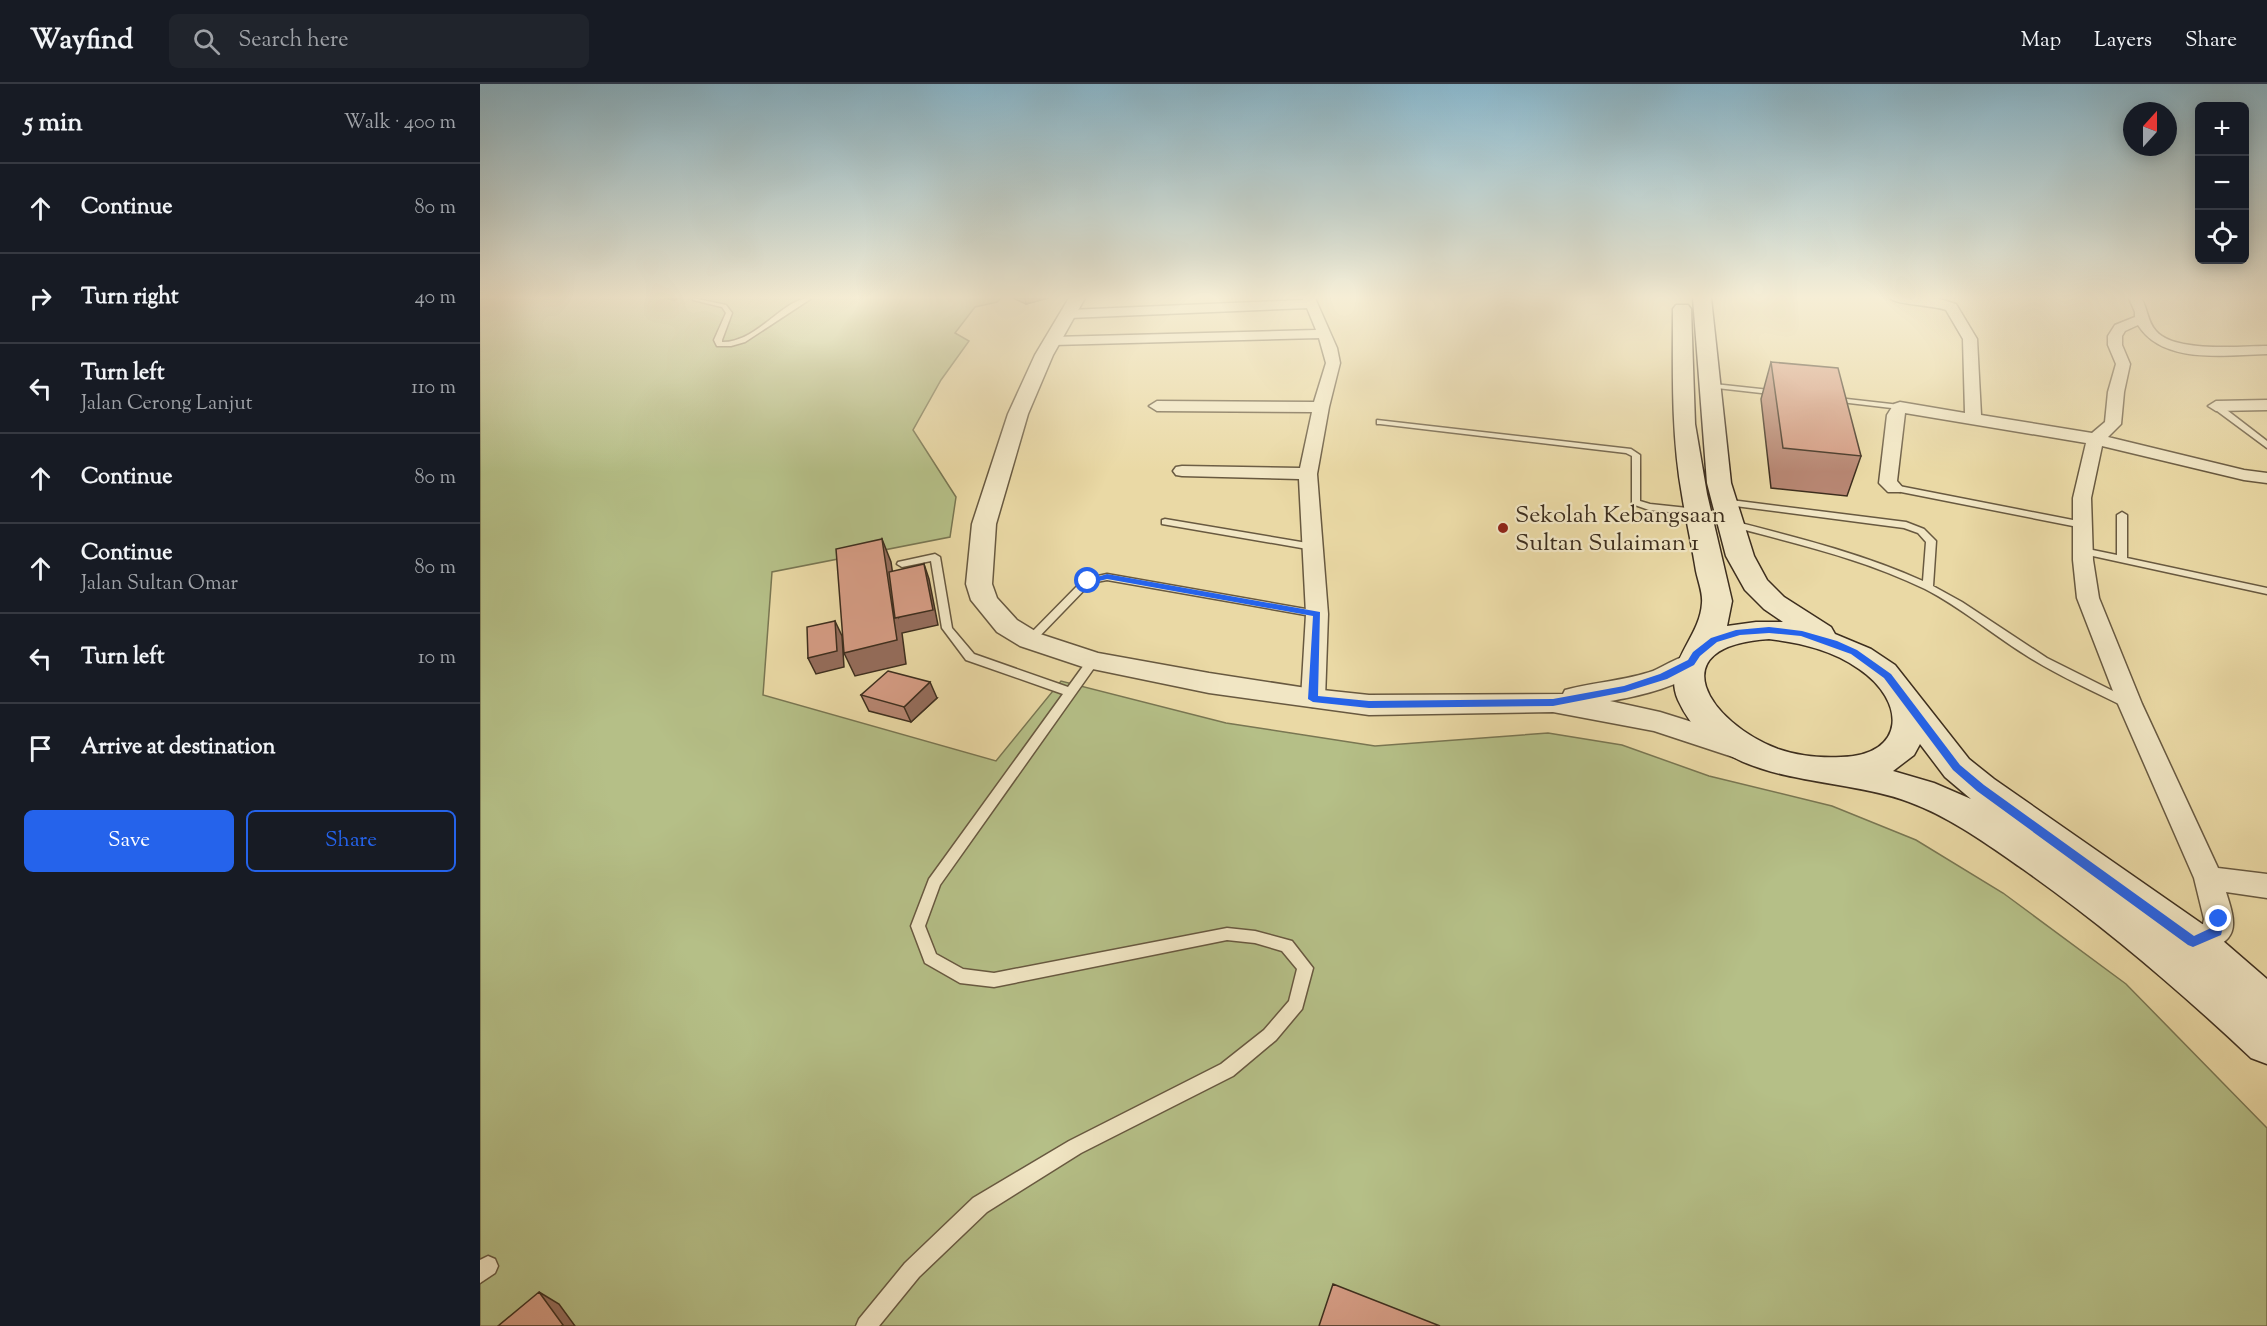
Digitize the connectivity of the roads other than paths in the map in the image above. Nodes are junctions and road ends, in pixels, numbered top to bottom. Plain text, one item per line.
1 (1044, 356) edge
2 (1332, 356) edge
3 (1683, 356) edge
4 (1706, 356) edge
5 (1971, 356) edge
6 (2120, 356) edge
7 (1708, 385) junction
8 (1792, 394) edge
9 (1828, 398) edge
10 (2267, 405) edge
11 (1157, 406) dead end
12 (2216, 406) joint
13 (1321, 407) junction
14 (1899, 407) junction
15 (1973, 417) junction
16 (1380, 422) dead end
17 (2095, 439) junction
18 (2267, 445) edge
19 (1182, 471) dead end
20 (1308, 474) junction
21 (2267, 478) edge
22 (1894, 488) joint
23 (1697, 512) junction
24 (1726, 512) junction
25 (2122, 516) dead end
26 (1165, 522) dead end
27 (2083, 525) junction
28 (1313, 547) junction
29 (2083, 551) junction
30 (2122, 559) junction
31 (902, 564) dead end
32 (1928, 587) junction
33 (2267, 591) edge
34 (1317, 614) junction
35 (1030, 639) junction
36 (1834, 643) junction
37 (1694, 658) junction
38 (1093, 661) junction
39 (1071, 692) junction
40 (1313, 699) junction
41 (1553, 702) junction
42 (1908, 704) junction
43 (2130, 704) junction
44 (1754, 752) junction
45 (1834, 771) junction
46 (2208, 878) junction
47 (2267, 886) edge
48 (2193, 942) junction
49 (2267, 1007) edge
50 (2267, 1043) edge
51 (866, 1326) edge

1 - 35 street
2 - 13 street
3 - 23 main road
4 - 7 main road
5 - 15 street
6 - 17 street
7 - 8 lane
7 - 24 main road
9 - 14 lane
10 - 12 street
11 - 13 street
12 - 18 lane
13 - 20 street
14 - 15 street
14 - 22 street
15 - 17 street
16 - 23 lane
17 - 21 street
17 - 27 street
19 - 20 street
20 - 28 street
22 - 27 lane
23 - 37 main road
24 - 32 lane
24 - 32 lane
24 - 36 main road
25 - 30 lane
26 - 28 lane
27 - 29 street
28 - 34 street
29 - 30 lane
29 - 43 street
30 - 33 lane
31 - 39 lane
32 - 43 lane
34 - 35 lane
34 - 40 street
35 - 38 street
36 - 37 main road
36 - 42 main road
37 - 41 street
37 - 44 main road
38 - 39 lane
38 - 40 street
39 - 51 lane
40 - 41 street
41 - 44 street
42 - 45 main road
42 - 48 main road
43 - 46 street
44 - 45 main road
45 - 50 main road
46 - 47 street
46 - 48 street
48 - 49 main road

